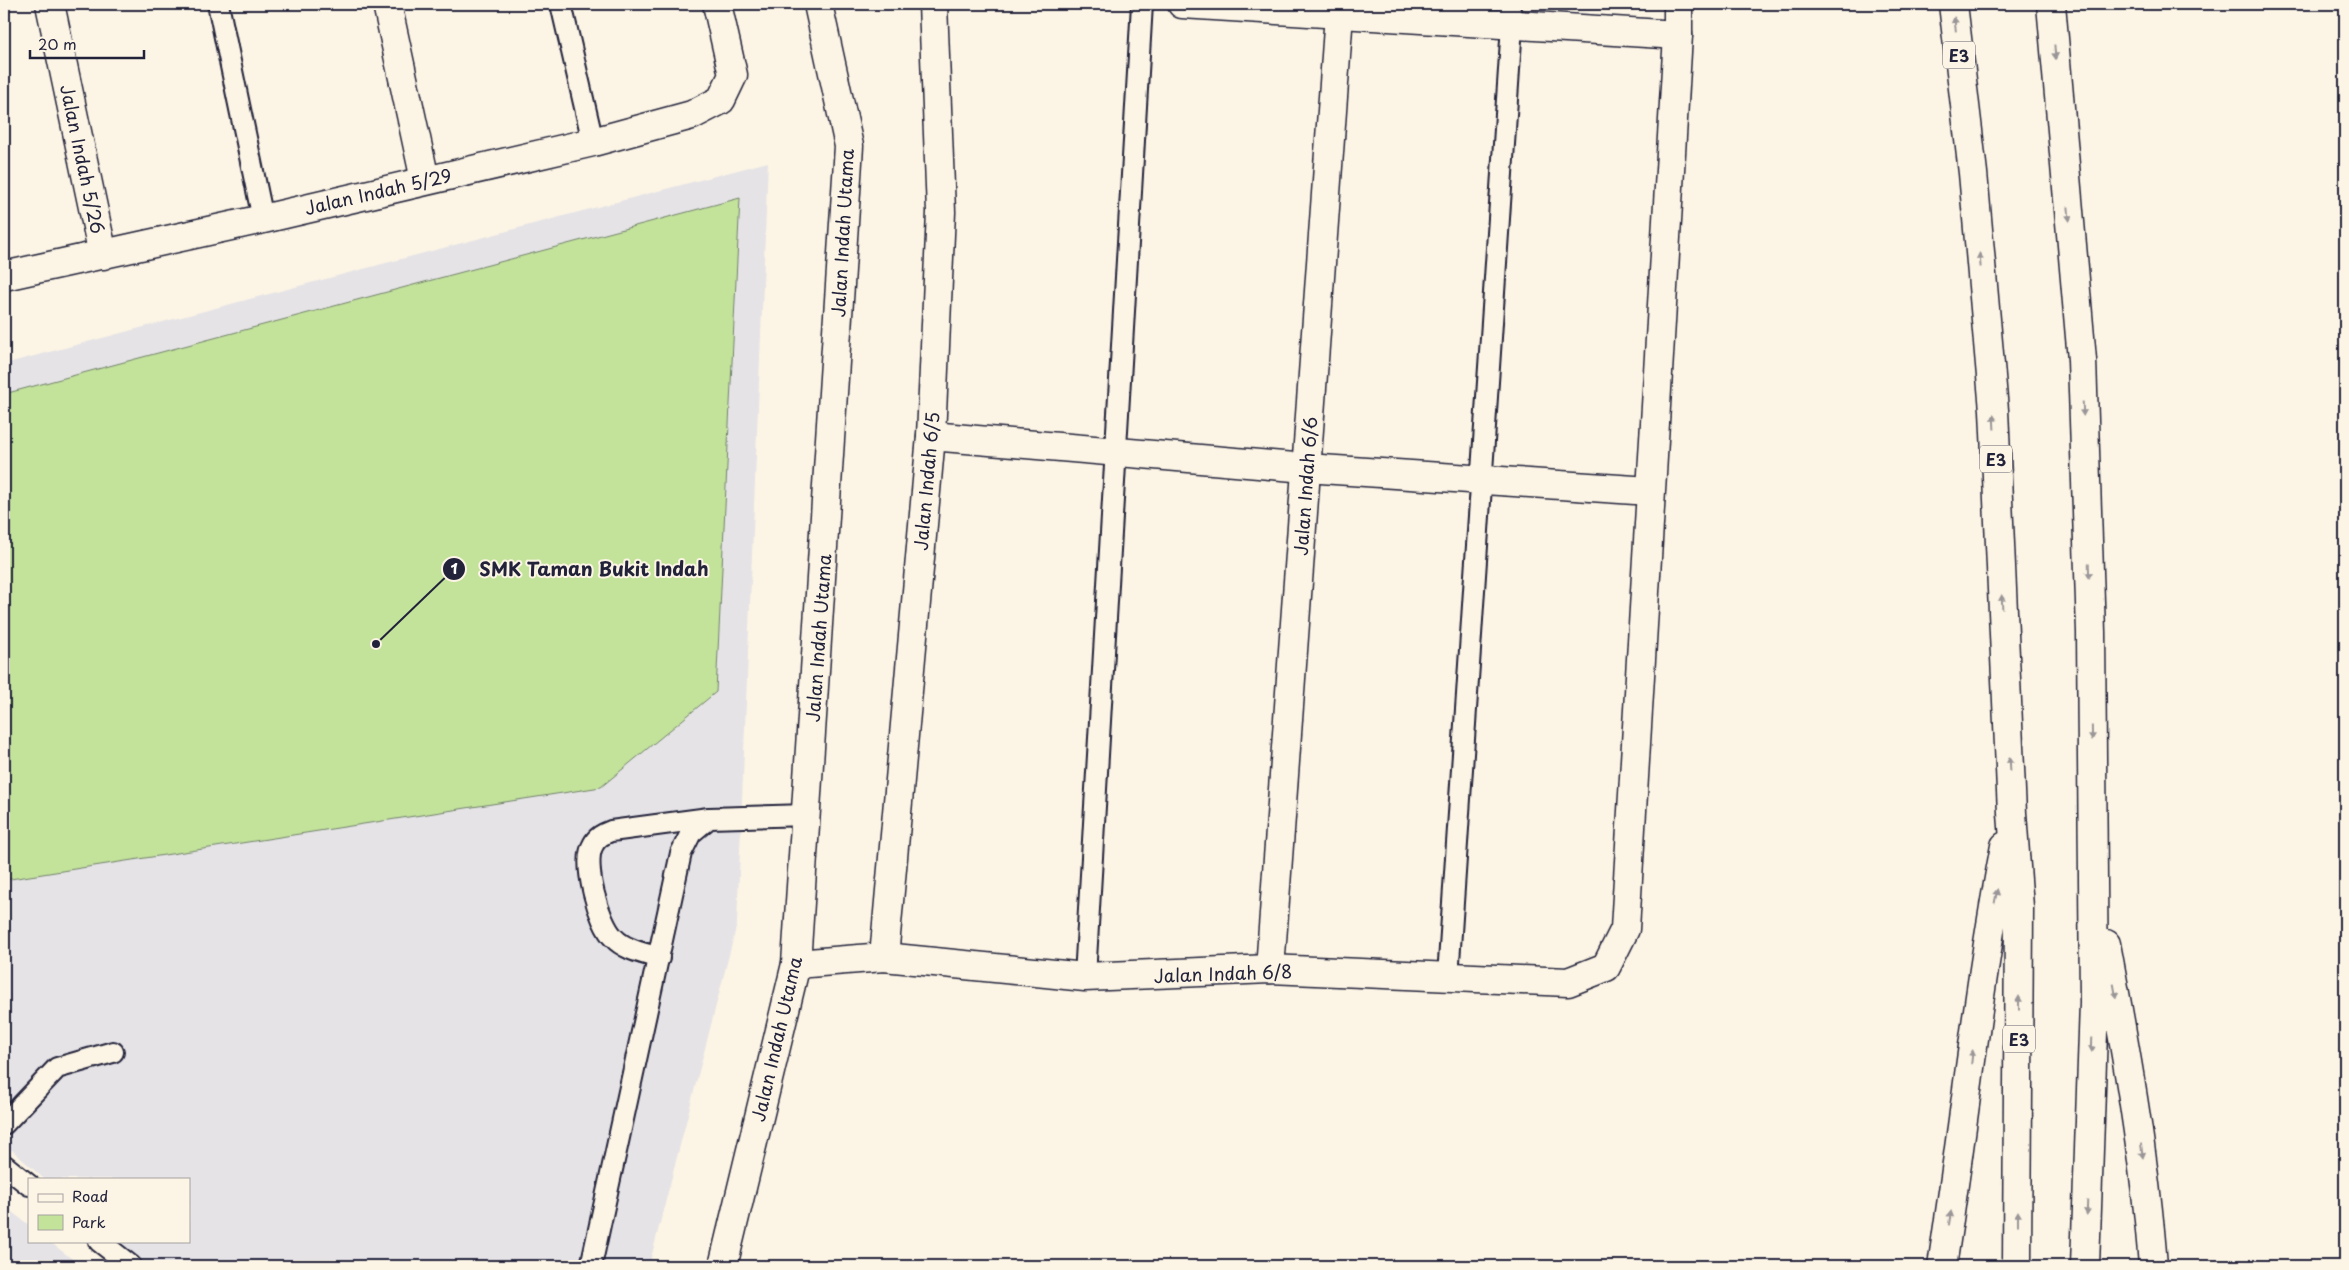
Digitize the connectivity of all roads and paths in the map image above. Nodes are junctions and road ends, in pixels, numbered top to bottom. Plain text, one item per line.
1 (50, 4) edge
2 (218, 4) edge
3 (387, 4) edge
4 (561, 4) edge
5 (717, 4) edge
6 (818, 4) edge
7 (933, 4) edge
8 (1142, 4) edge
9 (1182, 4) edge
10 (1678, 4) edge
11 (1953, 4) edge
12 (2051, 4) edge
13 (1338, 9) edge
14 (1511, 14) edge
15 (1678, 35) junction
16 (594, 142) junction
17 (425, 180) junction
18 (263, 219) junction
19 (104, 255) junction
20 (4, 276) edge
21 (931, 436) junction
22 (1117, 452) junction
23 (1306, 468) junction
24 (1480, 480) junction
25 (1650, 491) junction
26 (2012, 813) junction
27 (807, 815) junction
28 (709, 818) junction
29 (2094, 874) junction
30 (884, 957) junction
31 (659, 958) junction
32 (796, 964) junction
33 (1270, 969) junction
34 (1085, 977) junction
35 (1448, 977) junction
36 (113, 1052) dead end
37 (4, 1124) edge
38 (4, 1165) edge
39 (28, 1184) edge
40 (101, 1242) edge
41 (131, 1266) edge
42 (590, 1266) edge
43 (723, 1266) edge
44 (1942, 1266) edge
45 (2017, 1266) edge
46 (2085, 1266) edge
47 (2153, 1266) edge

1 - 19 main road, Jalan Indah 5/26
2 - 18 lane
3 - 17 main road
4 - 16 lane
5 - 16 main road, Jalan Indah 5/29
6 - 27 main road, Jalan Indah Utama
7 - 21 main road, Jalan Indah 6/5
8 - 22 lane
9 - 13 main road
10 - 15 main road
26 -> 11 main road, E3
12 -> 29 main road
13 - 14 main road
13 - 23 main road, Jalan Indah 6/6
14 - 15 main road
14 - 24 lane
15 - 25 main road
16 - 17 main road, Jalan Indah 5/29
17 - 18 main road, Jalan Indah 5/29
18 - 19 main road, Jalan Indah 5/29
19 - 20 main road, Jalan Indah 5/29
21 - 22 main road
21 - 30 main road, Jalan Indah 6/5
22 - 23 main road
22 - 34 lane
23 - 24 main road
23 - 33 main road, Jalan Indah 6/6
24 - 25 main road
24 - 35 lane
25 - 35 main road, Jalan Indah 6/8
44 -> 26 main road
45 -> 26 main road, E3
27 - 28 lane
27 - 32 main road, Jalan Indah Utama
28 - 31 lane
28 - 31 lane
29 -> 46 main road
29 -> 47 main road
30 - 32 main road, Jalan Indah 6/8
30 - 34 main road, Jalan Indah 6/8
31 - 42 lane
32 - 43 main road, Jalan Indah Utama
33 - 34 main road, Jalan Indah 6/8
33 - 35 main road, Jalan Indah 6/8
36 - 37 lane
38 - 39 lane
40 - 41 lane

